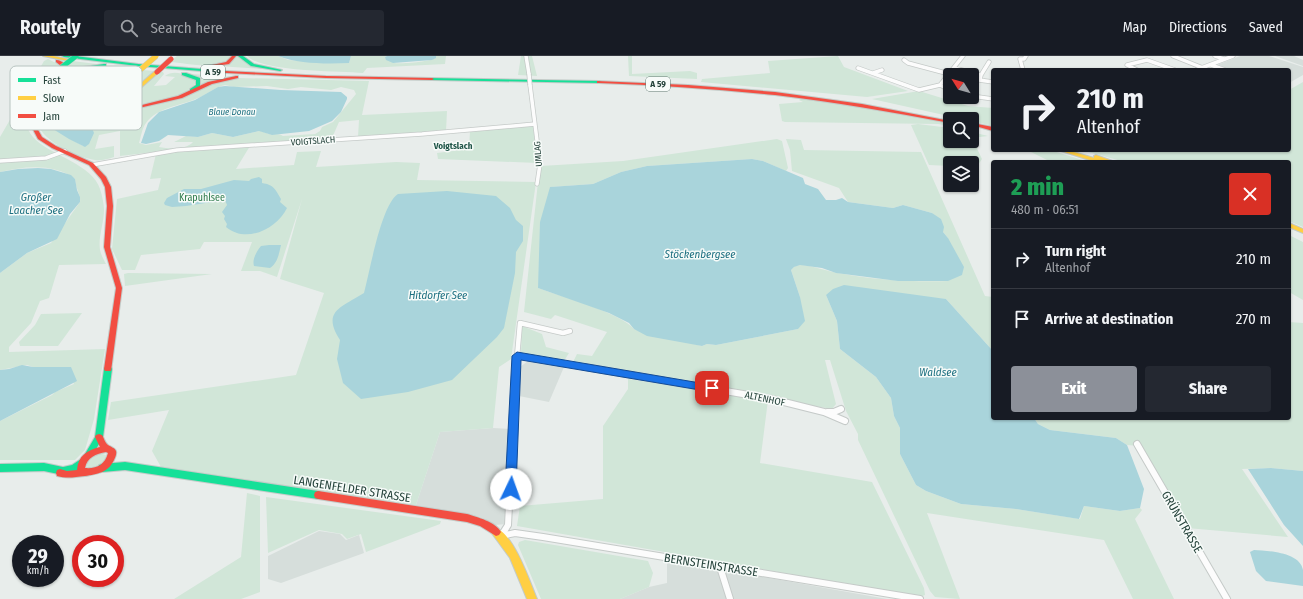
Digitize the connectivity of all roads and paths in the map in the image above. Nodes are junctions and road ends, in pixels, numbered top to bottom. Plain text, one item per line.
1 (41, 56) edge
2 (45, 56) edge
3 (64, 56) edge
4 (76, 56) edge
5 (84, 56) edge
6 (105, 56) edge
7 (156, 56) edge
8 (234, 56) edge
9 (240, 56) edge
10 (526, 56) edge
11 (963, 56) edge
12 (1026, 56) edge
13 (1173, 56) edge
14 (1215, 56) edge
15 (1233, 56) edge
16 (116, 57) edge
17 (172, 58) edge
18 (1224, 59) junction
19 (904, 60) dead end
20 (989, 62) dead end
21 (1211, 64) junction
22 (108, 65) junction
23 (63, 66) edge
24 (66, 66) edge
25 (98, 66) edge
26 (117, 66) edge
27 (208, 66) junction
28 (142, 68) edge
29 (858, 68) dead end
30 (954, 68) edge
31 (1022, 68) edge
32 (1133, 68) edge
33 (1169, 68) edge
34 (1203, 68) joint
35 (1220, 68) edge
36 (142, 69) edge
37 (283, 70) junction
38 (882, 70) dead end
39 (173, 72) junction
40 (873, 73) junction
41 (943, 73) edge
42 (981, 75) joint
43 (246, 76) junction
44 (364, 77) junction
45 (980, 80) joint
46 (991, 82) edge
47 (943, 83) edge
48 (142, 84) edge
49 (940, 86) junction
50 (943, 87) edge
51 (979, 97) edge
52 (991, 99) edge
53 (142, 104) edge
54 (142, 106) edge
55 (943, 119) edge
56 (535, 124) junction
57 (979, 127) edge
58 (34, 130) edge
59 (991, 130) edge
60 (65, 151) junction
61 (1069, 152) edge
62 (1079, 152) edge
63 (1095, 160) edge
64 (1105, 160) edge
65 (0, 161) edge
66 (92, 165) junction
67 (537, 184) dead end
68 (1291, 226) edge
69 (1291, 230) edge
70 (1303, 231) edge
71 (1303, 234) edge
72 (570, 331) dead end
73 (517, 356) junction
74 (841, 409) dead end
75 (824, 412) junction
76 (845, 421) dead end
77 (100, 437) junction
78 (1137, 444) dead end
79 (106, 449) junction
80 (90, 454) junction
81 (112, 457) junction
82 (81, 463) junction
83 (126, 466) junction
84 (0, 468) edge
85 (102, 468) junction
86 (54, 469) junction
87 (85, 472) junction
88 (501, 536) junction
89 (720, 567) junction
90 (532, 599) edge
91 (730, 599) edge
92 (920, 599) edge
93 (1227, 599) edge

1 - 24 main road
2 - 22 main road
3 - 44 main road, A 59
4 - 23 main road, bridge
5 - 44 main road, A 59
6 - 16 main road
7 - 28 main road, bridge
8 - 27 main road
9 - 37 main road
10 - 56 street, UMLAG, bridge
11 - 30 street
12 - 31 street
13 - 34 street
14 - 18 street
15 - 18 street
16 - 27 main road
17 - 48 main road, bridge
18 - 21 street
19 - 41 street
20 - 42 street
21 - 34 street
21 - 35 street
22 - 25 main road
22 - 26 main road
27 - 37 main road
29 - 40 street
32 - 33 street
36 - 39 main road
37 - 44 main road
38 - 40 street
39 - 43 main road
39 - 53 main road
40 - 49 street
42 - 45 street
43 - 44 main road
43 - 54 main road
44 - 55 main road, A 59
45 - 46 street
47 - 49 street
49 - 50 street
51 - 52 street
56 - 66 street, VOIGTSLACH
56 - 67 street, UMLAG
57 - 59 main road
58 - 60 main road
60 - 65 street
60 - 66 main road
61 - 63 main road
62 - 64 main road
66 - 77 main road
68 - 70 main road
69 - 71 main road
72 - 73 street
73 - 75 street, ALTENHOF
73 - 88 street
74 - 75 street, ALTENHOF
75 - 76 street, ALTENHOF
77 - 79 main road, LANGENFELDER STRASSE
77 - 80 main road
78 - 93 street, GRÜNSTRASSE
79 - 80 main road
79 - 81 main road, LANGENFELDER STRASSE
80 - 82 main road
81 - 83 main road, LANGENFELDER STRASSE
81 - 85 main road
82 - 86 main road
82 - 87 main road
83 - 85 main road, LANGENFELDER STRASSE
83 - 88 main road, LANGENFELDER STRASSE
84 - 86 main road
85 - 87 main road, LANGENFELDER STRASSE
86 - 87 main road, LANGENFELDER STRASSE
88 - 89 street, BERNSTEINSTRASSE
88 - 90 main road, LANGENFELDER STRASSE
89 - 91 street
89 - 92 street, BERNSTEINSTRASSE

